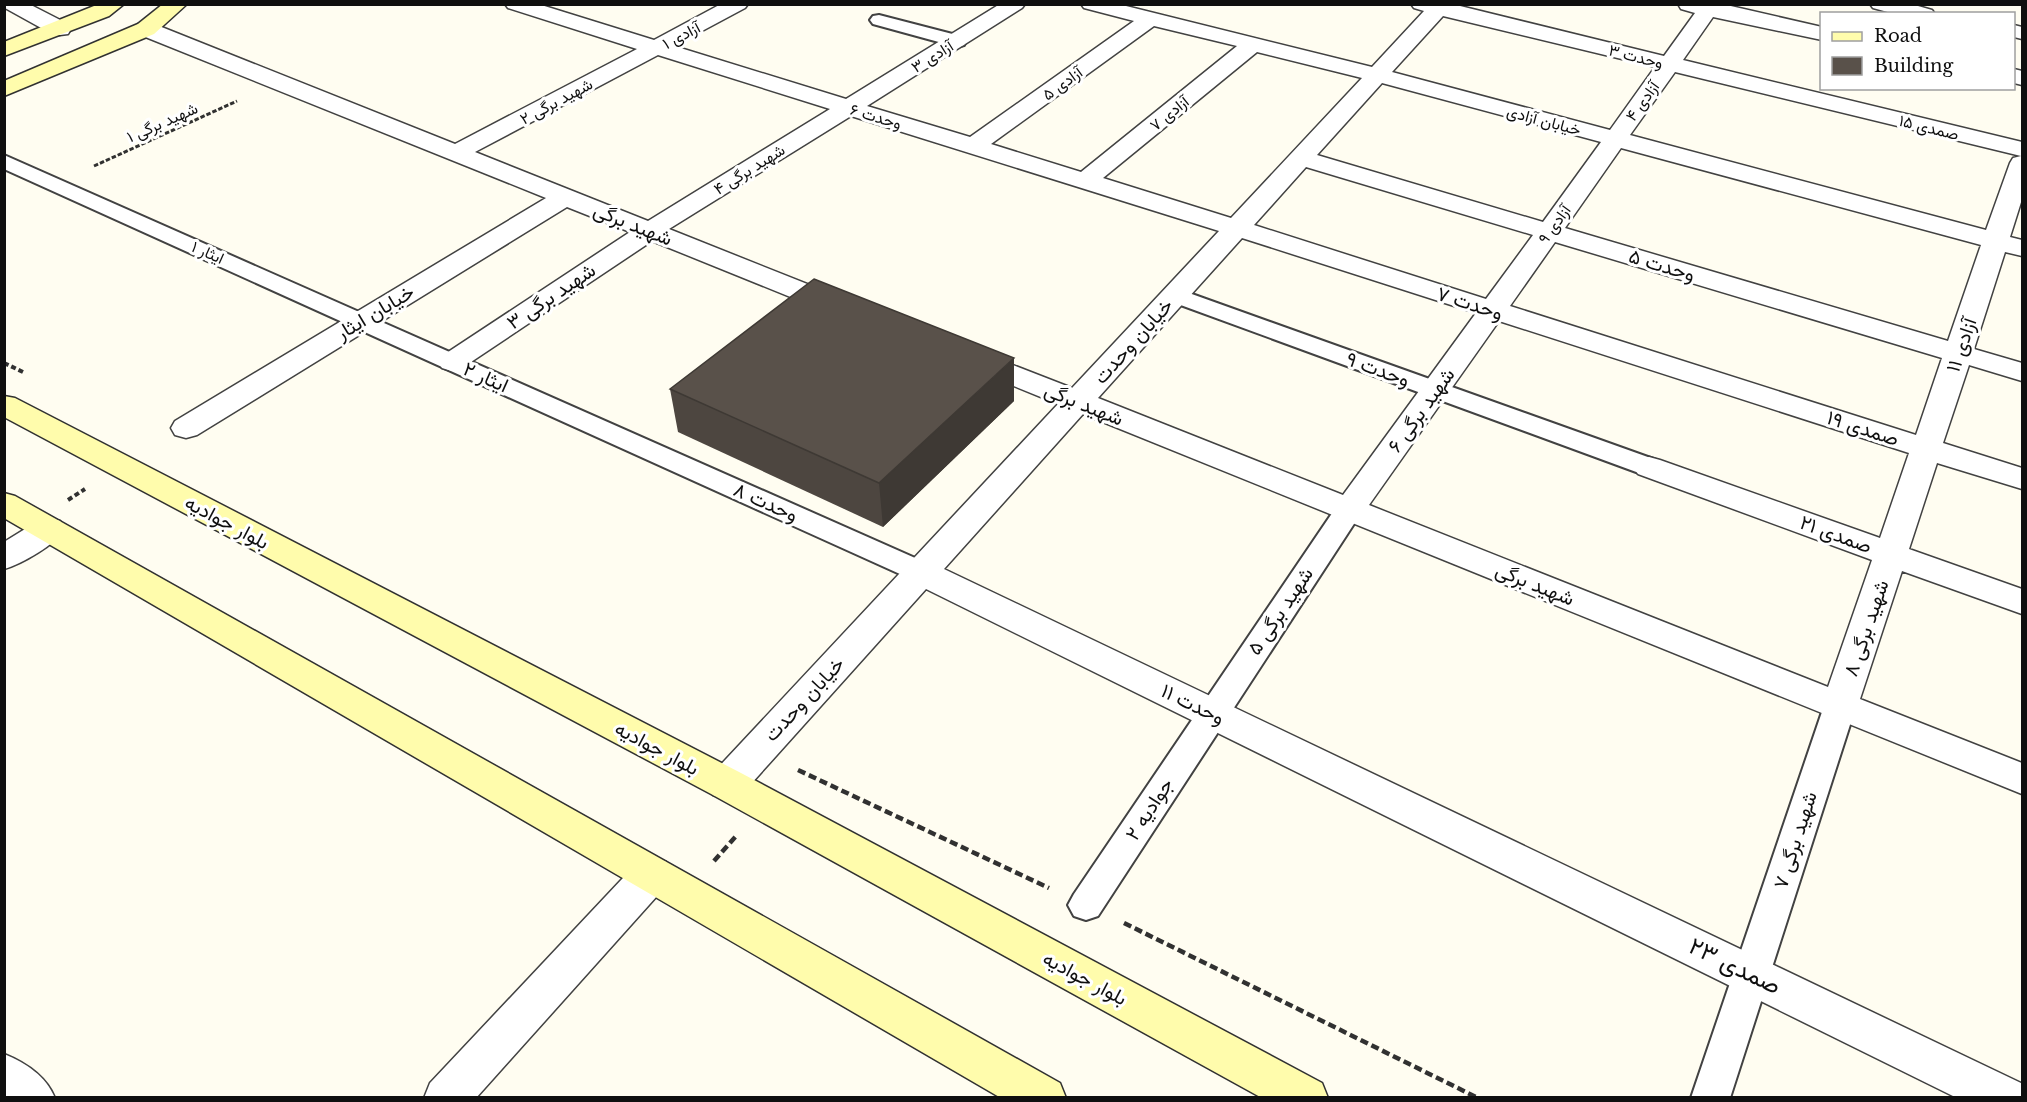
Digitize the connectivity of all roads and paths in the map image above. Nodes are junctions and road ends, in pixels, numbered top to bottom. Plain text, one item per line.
1 (12, 4) edge
2 (114, 4) edge
3 (177, 4) edge
4 (515, 4) edge
5 (738, 4) edge
6 (1015, 4) edge
7 (1091, 4) edge
8 (1685, 4) edge
9 (1880, 4) edge
10 (1434, 6) edge
11 (1710, 7) edge
12 (1917, 12) edge
13 (1150, 19) junction
14 (879, 20) dead end
15 (60, 28) junction
16 (146, 29) junction
17 (1820, 34) edge
18 (957, 41) junction
19 (1253, 44) junction
20 (656, 48) junction
21 (4, 50) edge
22 (1669, 64) junction
23 (1378, 75) junction
24 (279, 83) junction
25 (4, 89) edge
26 (1834, 104) joint
27 (849, 107) junction
28 (1615, 139) junction
29 (973, 146) junction
30 (2022, 149) edge
31 (456, 153) junction
32 (1301, 158) junction
33 (4, 160) edge
34 (2022, 163) edge
35 (1084, 181) junction
36 (54, 184) junction
37 (565, 197) junction
38 (1237, 228) junction
39 (649, 231) junction
40 (1549, 231) junction
41 (2009, 244) edge
42 (1175, 295) junction
43 (1492, 310) junction
44 (869, 318) edge
45 (362, 321) junction
46 (946, 349) edge
47 (1959, 353) junction
48 (452, 362) junction
49 (2022, 372) edge
50 (1704, 377) joint
51 (1436, 389) junction
52 (1078, 402) junction
53 (4, 405) edge
54 (186, 428) dead end
55 (611, 433) joint
56 (1926, 448) junction
57 (122, 466) junction
58 (1649, 467) joint
59 (2022, 479) edge
60 (1349, 510) junction
61 (29, 518) edge
62 (1891, 554) junction
63 (4, 558) edge
64 (921, 572) junction
65 (2022, 602) edge
66 (1840, 706) junction
67 (1212, 713) junction
68 (2022, 779) edge
69 (727, 784) junction
70 (764, 804) junction
71 (1465, 835) joint
72 (669, 883) junction
73 (1086, 905) dead end
74 (1750, 974) junction
75 (4, 1075) edge
76 (33, 1098) edge
77 (446, 1098) edge
78 (1044, 1098) edge
79 (1306, 1098) edge
80 (1710, 1098) edge
81 (2005, 1098) edge

1 - 15 street
2 - 15 main road
3 - 16 main road
4 - 20 street, وحدت ۶
5 - 20 street, آزادی ۱
6 - 18 street, آزادی ۳
7 - 13 street, خیابان آزادی
8 - 11 street
9 - 12 street
10 - 22 street, وحدت ۳
10 - 23 street, خیابان وحدت
11 - 17 street
11 - 22 street, آزادی ۴
13 - 19 street, خیابان آزادی
13 - 29 street, آزادی ۵
14 - 18 lane
15 - 21 main road
16 - 24 street, شهید برگی
16 - 25 main road
18 - 27 street, آزادی ۳
19 - 23 street, خیابان آزادی
19 - 35 street, آزادی ۷
20 - 27 street, وحدت ۶
20 - 31 street, شهید برگی ۲
22 - 26 street, وحدت ۳
22 - 28 street, آزادی ۴
23 - 28 street, خیابان آزادی
23 - 32 street, خیابان وحدت
24 - 31 street, شهید برگی
24 - 36 path, شهید برگی ۱
26 - 30 street, صمدی ۱۵
27 - 29 street, وحدت ۶
27 - 39 street, شهید برگی ۴
28 - 40 street, آزادی ۹
28 - 41 street, خیابان آزادی
29 - 35 street, وحدت ۶
31 - 37 street, شهید برگی
32 - 38 street, خیابان وحدت
32 - 40 street, وحدت ۵
33 - 36 lane, ایثار ۱
34 - 41 street, آزادی ۱۱
35 - 38 street, وحدت ۶
36 - 45 lane, ایثار ۱
37 - 39 street, شهید برگی
37 - 45 street, خیابان ایثار
38 - 42 street, خیابان وحدت
38 - 43 street, وحدت ۷
39 - 44 street, شهید برگی
39 - 48 street, شهید برگی ۳
40 - 43 street, آزادی ۹
40 - 47 street, وحدت ۵
41 - 47 street, آزادی ۱۱
42 - 51 lane, وحدت ۹
42 - 52 street, خیابان وحدت
43 - 50 street, وحدت ۷
43 - 51 street, شهید برگی ۶
45 - 48 lane, ایثار ۲
45 - 54 street, خیابان ایثار
46 - 52 street, شهید برگی
47 - 49 street, وحدت ۵
47 - 56 street, آزادی ۱۱
48 - 55 lane, ایثار ۲
50 - 56 street, صمدی ۱۹
51 - 58 lane, وحدت ۹
51 - 60 street, شهید برگی ۶
52 - 60 street, شهید برگی
52 - 64 street, خیابان وحدت
53 - 57 main road, بلوار جوادیه
55 - 64 lane, وحدت ۸
56 - 59 street, صمدی ۱۹
56 - 62 street, شهید برگی ۸
57 - 61 path
57 - 69 main road, بلوار جوادیه
58 - 62 street, صمدی ۲۱
60 - 66 street, شهید برگی
60 - 67 lane, شهید برگی ۵
61 - 63 street
61 - 72 main road
62 - 65 street, صمدی ۲۱
62 - 66 street, شهید برگی ۸
64 - 67 street, وحدت ۱۱
64 - 69 street, خیابان وحدت
66 - 68 street, شهید برگی
66 - 74 lane, شهید برگی ۷
67 - 71 street, وحدت ۱۱
67 - 73 lane, جوادیه ۲
69 - 70 main road, بلوار جوادیه
70 - 72 path
70 - 79 main road, بلوار جوادیه
71 - 74 street, صمدی ۲۳
72 - 77 street
72 - 78 main road
74 - 80 lane, شهید برگی ۷
74 - 81 street, صمدی ۲۳
75 - 76 street

